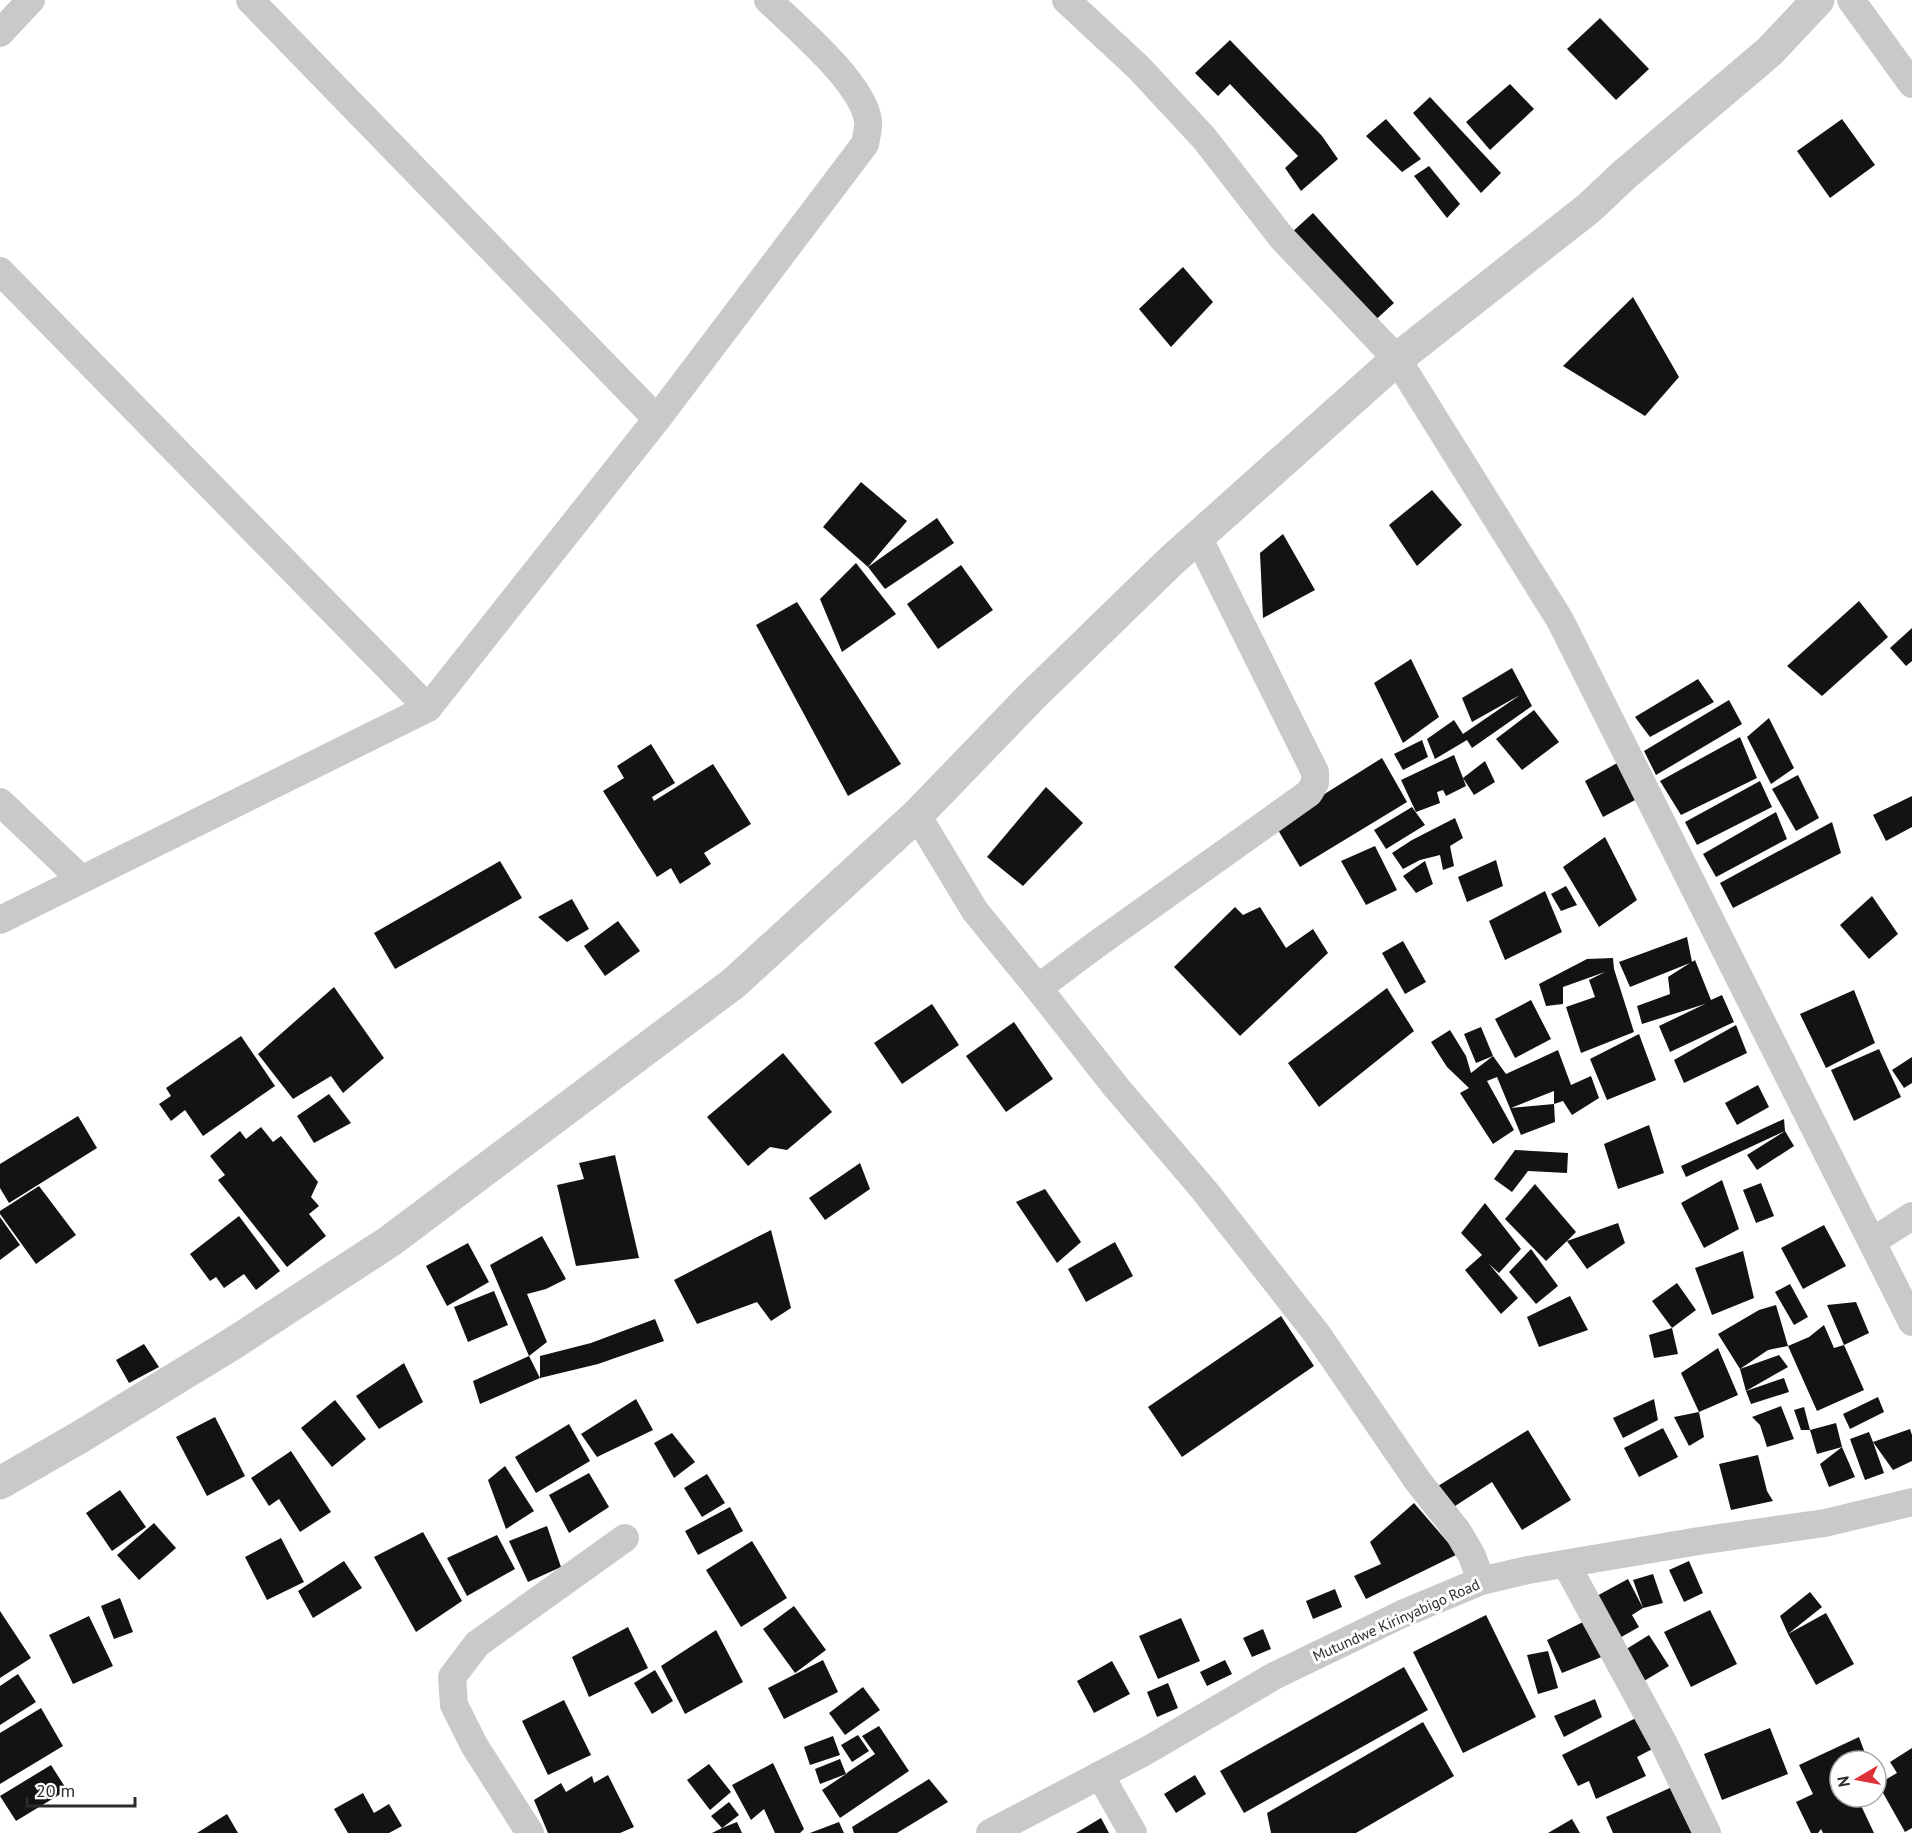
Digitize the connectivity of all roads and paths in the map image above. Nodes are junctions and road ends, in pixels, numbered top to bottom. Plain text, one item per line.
1 (31, 0) edge
2 (250, 0) edge
3 (768, 0) edge
4 (1066, 0) edge
5 (1818, 0) edge
6 (1851, 0) edge
7 (0, 33) edge
8 (1912, 84) edge
9 (0, 271) edge
10 (1397, 359) junction
11 (657, 418) junction
12 (1198, 537) junction
13 (428, 708) junction
14 (0, 801) edge
15 (917, 815) junction
16 (81, 879) junction
17 (0, 920) edge
18 (1038, 988) junction
19 (1912, 1216) edge
20 (1873, 1241) junction
21 (1912, 1322) edge
22 (0, 1483) edge
23 (1912, 1502) edge
24 (625, 1538) dead end
25 (1566, 1563) junction
26 (1481, 1581) junction
27 (1100, 1775) junction
28 (992, 1832) edge
29 (530, 1833) edge
30 (1132, 1833) edge
31 (1707, 1833) edge

1 - 7 street
2 - 11 street
3 - 11 street
4 - 10 street
5 - 10 street
6 - 8 street
9 - 13 street
10 - 12 street
10 - 20 street
11 - 13 street
12 - 15 street
12 - 18 street
13 - 16 street
14 - 16 street
15 - 18 street
15 - 22 street
16 - 17 street
18 - 26 street
19 - 20 street
20 - 21 street
23 - 25 street, Mutundwe Kirinyabigo Road
24 - 29 street
25 - 26 street, Mutundwe Kirinyabigo Road
25 - 31 street
26 - 27 street, Mutundwe Kirinyabigo Road
27 - 28 street, Mutundwe Kirinyabigo Road
27 - 30 street

